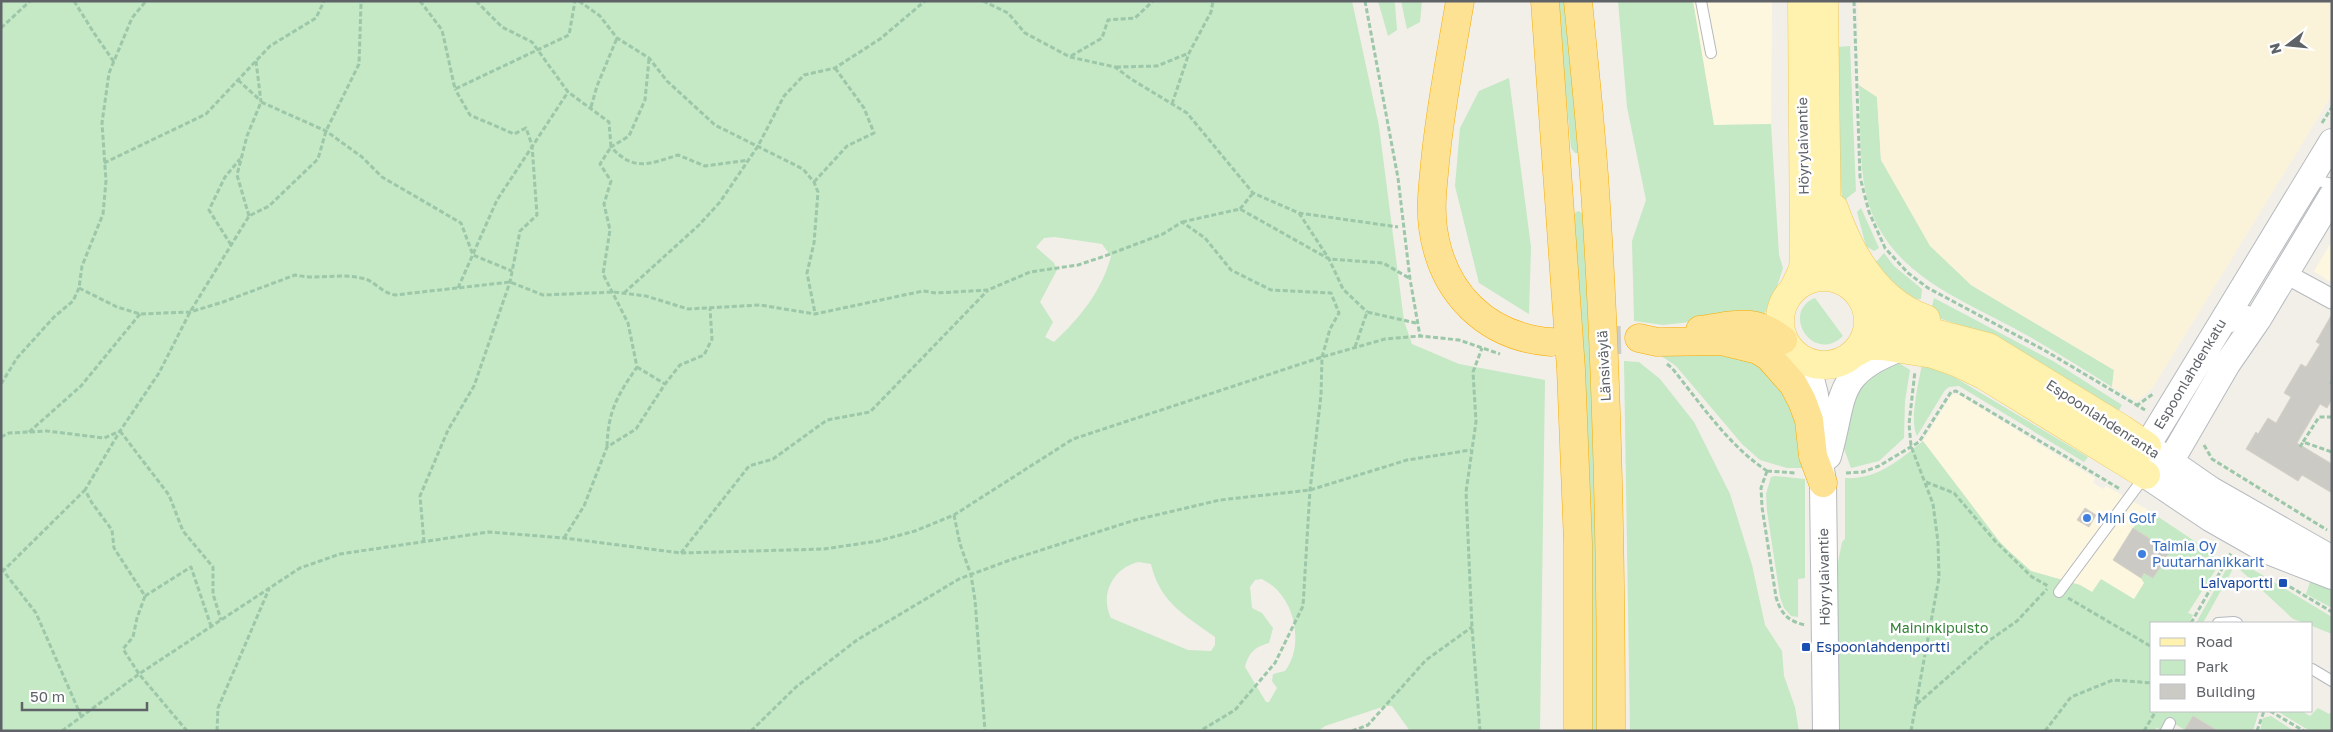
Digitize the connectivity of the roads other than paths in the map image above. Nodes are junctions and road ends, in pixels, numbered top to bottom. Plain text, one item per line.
1 (1460, 1) edge
2 (1545, 1) edge
3 (1578, 1) edge
4 (1701, 1) edge
5 (1802, 1) edge
6 (1824, 1) edge
7 (1711, 53) dead end
8 (2332, 142) edge
9 (1826, 187) junction
10 (2326, 193) edge
11 (2286, 274) junction
12 (1841, 280) junction
13 (1794, 288) junction
14 (2332, 299) edge
15 (1865, 303) junction
16 (1551, 342) tunnel mouth
17 (1988, 347) junction
18 (1791, 349) junction
19 (2204, 353) junction
20 (1853, 355) junction
21 (1907, 358) junction
22 (2227, 364) junction
23 (2147, 446) junction
24 (2170, 462) junction
25 (1832, 471) junction
26 (2138, 485) junction
27 (2332, 558) edge
28 (2332, 576) edge
29 (2059, 592) road end
30 (2313, 670) edge
31 (2332, 681) edge
32 (1578, 731) edge
33 (1611, 731) edge
34 (1826, 731) edge

1 - 16 highway
2 - 32 highway
3 - 33 highway, Länsiväylä
4 - 7 lane
5 - 13 main road, Höyrylaivantie
6 - 9 main road, Höyrylaivantie
8 - 10 main road, Espoonlahdenkatu
9 - 12 main road, Höyrylaivantie
9 - 17 main road, Höyrylaivantie
10 - 11 main road, Espoonlahdenkatu
10 - 19 main road, Espoonlahdenkatu
11 - 14 street
11 - 22 main road, Espoonlahdenkatu
12 - 13 main road
12 - 15 main road
13 - 18 main road
15 - 17 main road, Espoonlahdenranta
15 - 20 main road
17 - 23 main road, Espoonlahdenranta
18 - 20 main road
18 - 25 main road, Höyrylaivantie
18 - 25 highway
19 - 22 lane
19 - 23 main road, Espoonlahdenkatu
20 - 21 main road, Espoonlahdenranta
20 - 25 main road, Höyrylaivantie
21 - 25 main road
21 - 26 main road, Espoonlahdenranta
22 - 24 main road, Espoonlahdenkatu
23 - 24 main road, Espoonlahdenranta
23 - 26 main road, Espoonlahdenkatu
24 - 26 main road
24 - 27 main road, Espoonlahdenranta
25 - 34 main road, Höyrylaivantie
26 - 28 main road, Espoonlahdenranta
26 - 29 lane
30 - 31 lane

